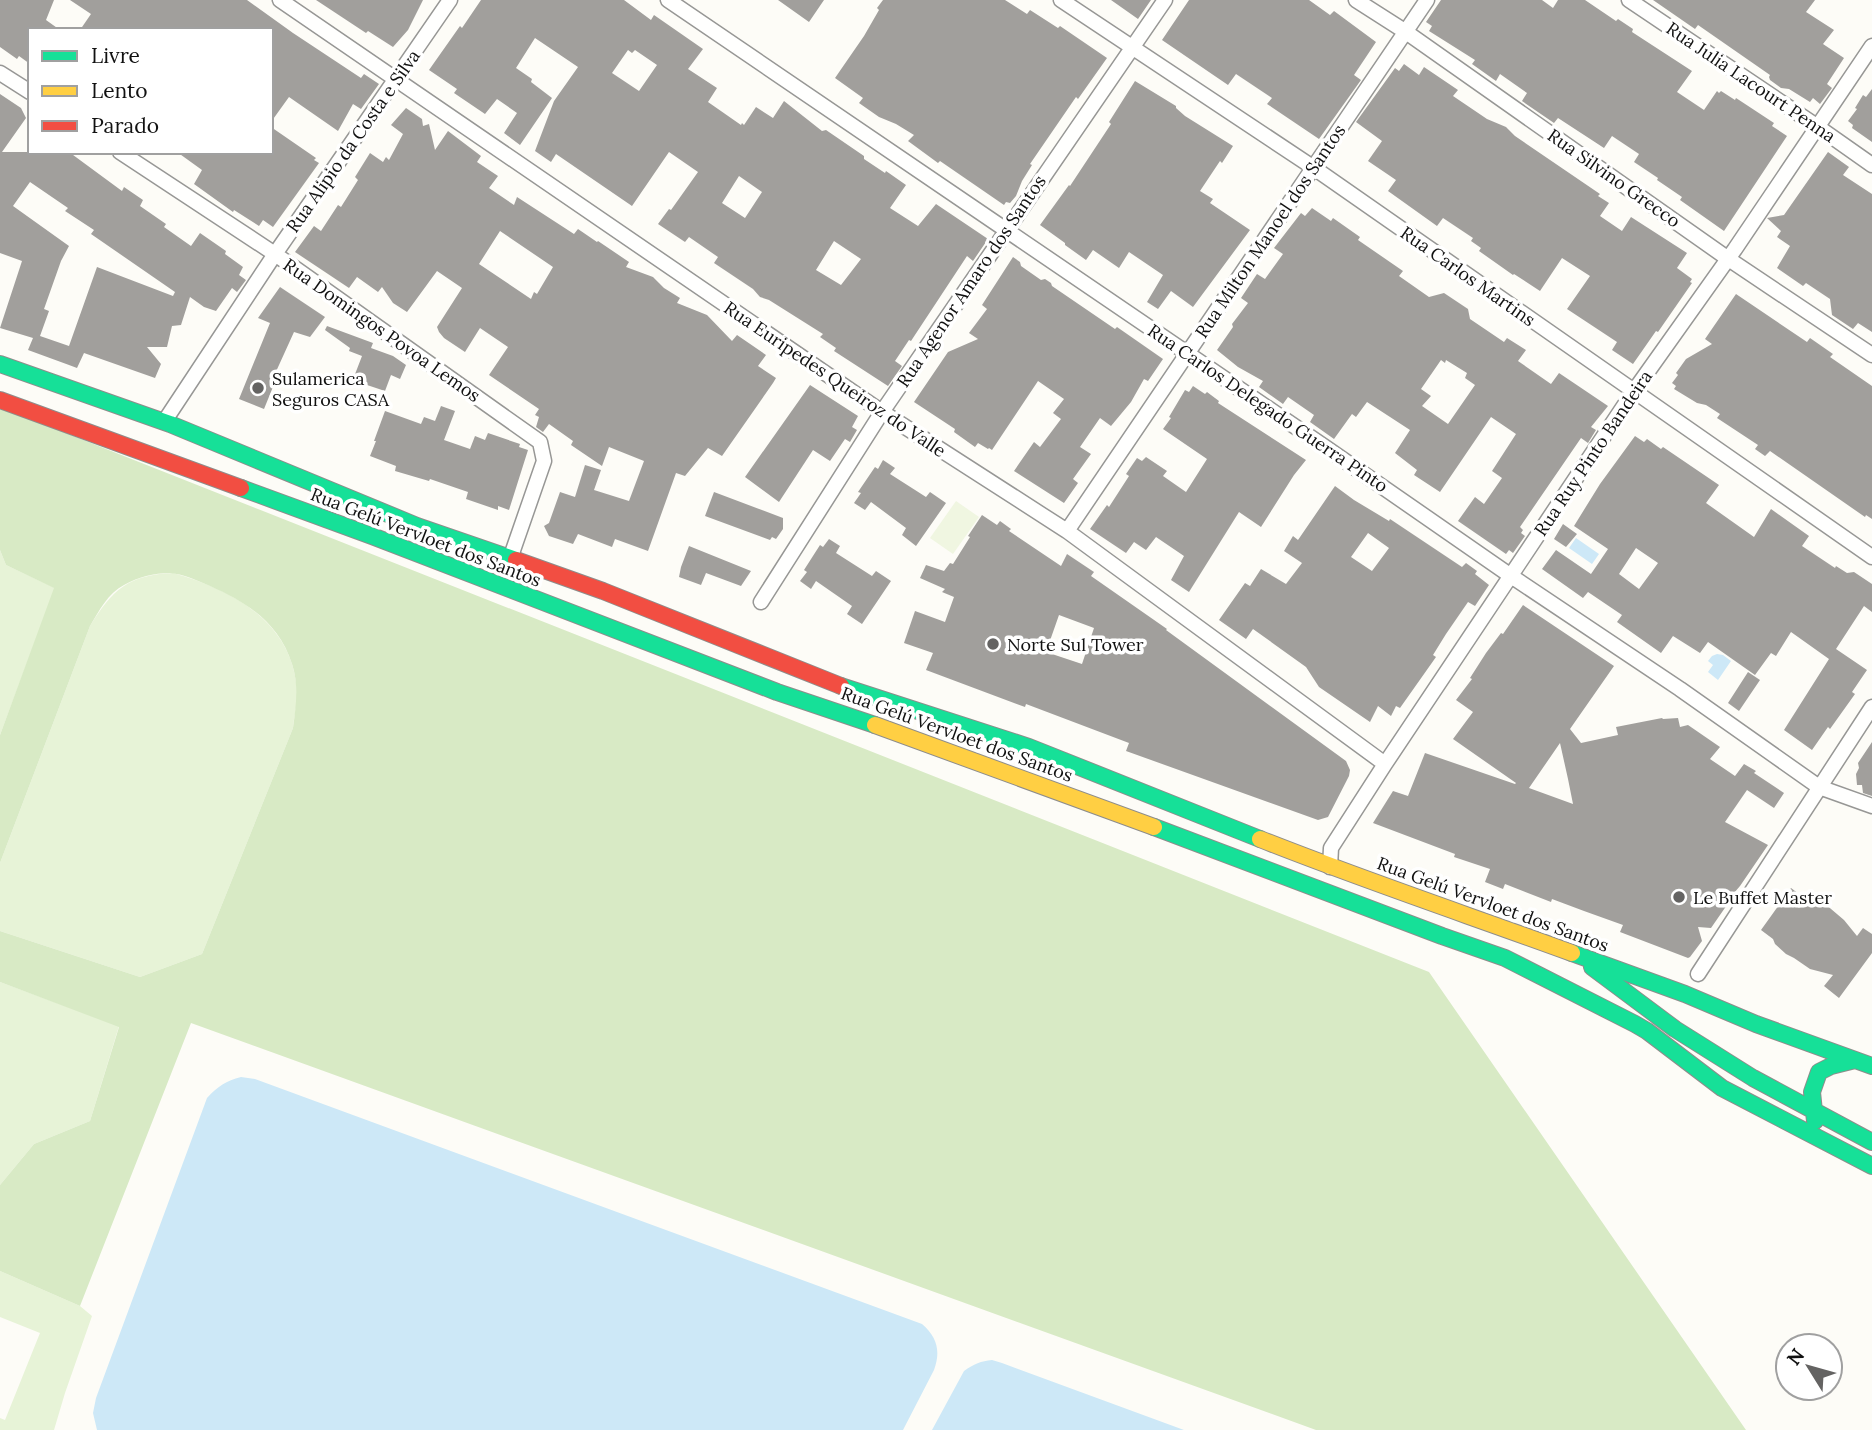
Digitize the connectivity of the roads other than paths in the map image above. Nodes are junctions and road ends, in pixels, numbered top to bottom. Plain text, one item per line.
1 (279, 0) edge
2 (450, 0) edge
3 (668, 0) edge
4 (1061, 0) edge
5 (1165, 0) edge
6 (1356, 0) edge
7 (1427, 0) edge
8 (1629, 0) edge
9 (1406, 32) junction
10 (1872, 46) edge
11 (1131, 47) junction
12 (0, 73) edge
13 (395, 80) junction
14 (28, 91) edge
15 (1818, 127) junction
16 (124, 154) edge
17 (1872, 165) edge
18 (1314, 168) junction
19 (1006, 230) junction
20 (275, 254) junction
21 (1727, 258) junction
22 (1187, 353) junction
23 (1872, 355) edge
24 (0, 364) edge
25 (1634, 391) junction
26 (0, 400) edge
27 (882, 412) junction
28 (163, 422) junction
29 (1067, 531) junction
30 (1872, 556) edge
31 (510, 559) junction
32 (1511, 576) junction
33 (761, 602) dead end
34 (1872, 707) edge
35 (1385, 764) junction
36 (1819, 787) junction
37 (1872, 806) edge
38 (1330, 867) junction
39 (1572, 953) junction
40 (1698, 974) dead end
41 (1856, 1060) junction
42 (1872, 1066) edge
43 (1814, 1111) junction
44 (1819, 1138) junction
45 (1872, 1142) edge
46 (1872, 1166) edge

1 - 13 street, Rua Euripedes Queiroz do Valle
2 - 13 street, Rua Alipio da Costa e Silva
3 - 19 street, Rua Carlos Delegado Guerra Pinto
4 - 11 street, Rua Carlos Martins
5 - 11 street, Rua Agenor Amaro dos Santos
6 - 9 street, Rua Silvino Grecco
7 - 9 street, Rua Milton Manoel dos Santos
8 - 15 street, Rua Julia Lacourt Penna
9 - 18 street, Rua Milton Manoel dos Santos
9 - 21 street, Rua Silvino Grecco
10 - 15 street, Rua Ruy Pinto Bandeira
11 - 18 street, Rua Carlos Martins
11 - 19 street, Rua Agenor Amaro dos Santos
12 - 14 street
13 - 20 street, Rua Alipio da Costa e Silva
13 - 27 street, Rua Euripedes Queiroz do Valle
15 - 17 street, Rua Julia Lacourt Penna
15 - 21 street, Rua Ruy Pinto Bandeira
16 - 20 street, Rua Domingos Povoa Lemos
18 - 22 street, Rua Milton Manoel dos Santos
18 - 25 street, Rua Carlos Martins
19 - 22 street, Rua Carlos Delegado Guerra Pinto
19 - 27 street, Rua Agenor Amaro dos Santos
20 - 28 street, Rua Alipio da Costa e Silva
20 - 31 street, Rua Domingos Povoa Lemos
21 - 23 street, Rua Silvino Grecco
21 - 25 street, Rua Ruy Pinto Bandeira
22 - 29 street, Rua Milton Manoel dos Santos
22 - 32 street, Rua Carlos Delegado Guerra Pinto
24 - 28 main road, Rua Gelú Vervloet dos Santos
25 - 30 street, Rua Carlos Martins
25 - 32 street, Rua Ruy Pinto Bandeira
26 - 44 main road, Rua Gelú Vervloet dos Santos
27 - 29 street, Rua Euripedes Queiroz do Valle
27 - 33 street, Rua Agenor Amaro dos Santos
28 - 31 main road, Rua Gelú Vervloet dos Santos
29 - 35 street, Rua Euripedes Queiroz do Valle
31 - 38 main road, Rua Gelú Vervloet dos Santos
32 - 35 street, Rua Ruy Pinto Bandeira
32 - 36 street, Rua Carlos Delegado Guerra Pinto
34 - 36 street
35 - 38 street, Rua Ruy Pinto Bandeira
36 - 37 street, Rua Carlos Delegado Guerra Pinto
36 - 40 street
38 - 39 main road, Rua Gelú Vervloet dos Santos
39 - 41 main road, Rua Gelú Vervloet dos Santos
39 - 43 main road
41 - 42 main road, Rua Gelú Vervloet dos Santos
41 - 43 main road
43 - 44 main road
43 - 45 main road
44 - 46 main road, Rua Gelú Vervloet dos Santos

